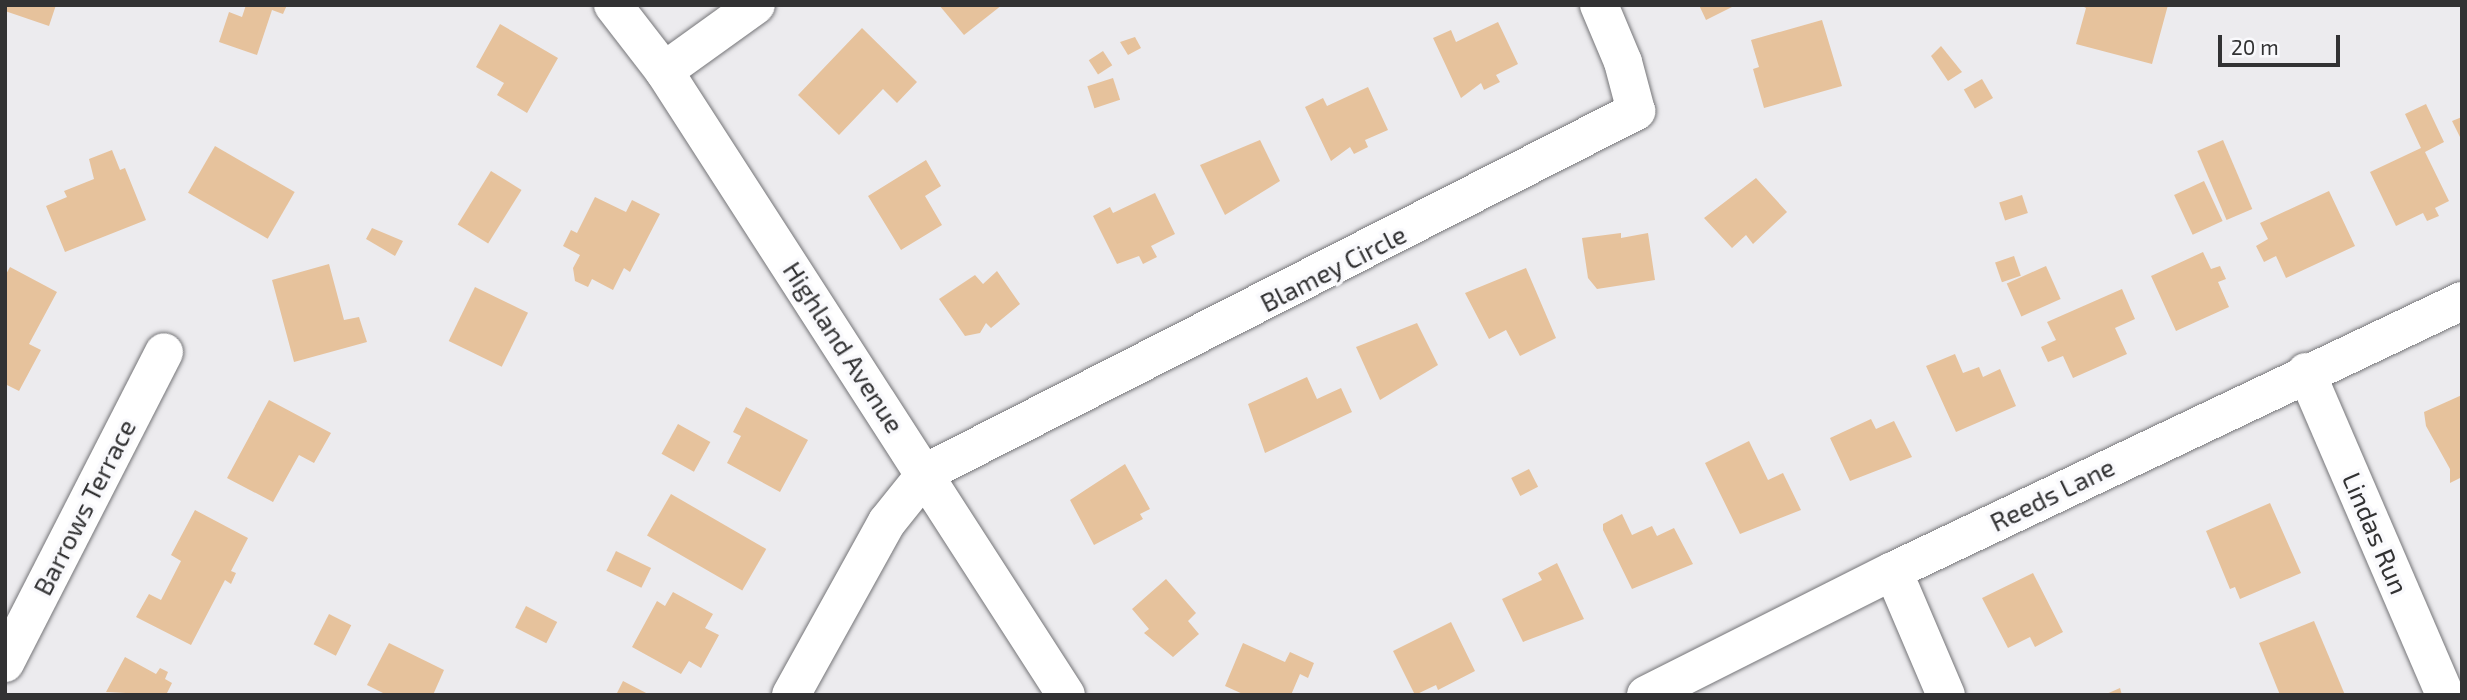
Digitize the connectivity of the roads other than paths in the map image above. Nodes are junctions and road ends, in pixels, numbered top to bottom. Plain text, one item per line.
1 (614, 5) edge
2 (756, 5) edge
3 (1599, 5) edge
4 (664, 71) junction
5 (2462, 301) edge
6 (164, 352) dead end
7 (2306, 372) junction
8 (927, 472) junction
9 (1892, 571) junction
10 (5, 663) edge
11 (791, 695) edge
12 (1066, 695) edge
13 (1646, 695) edge
14 (1946, 695) edge
15 (2445, 695) edge

1 - 4 street, Highland Avenue
2 - 4 street
3 - 8 street, Blamey Circle
4 - 8 street, Highland Avenue
5 - 7 street, Reeds Lane
6 - 10 street, Barrows Terrace
7 - 9 street, Reeds Lane
7 - 15 street, Lindas Run
8 - 11 street
8 - 12 street, Highland Avenue
9 - 13 street, Reeds Lane
9 - 14 street

